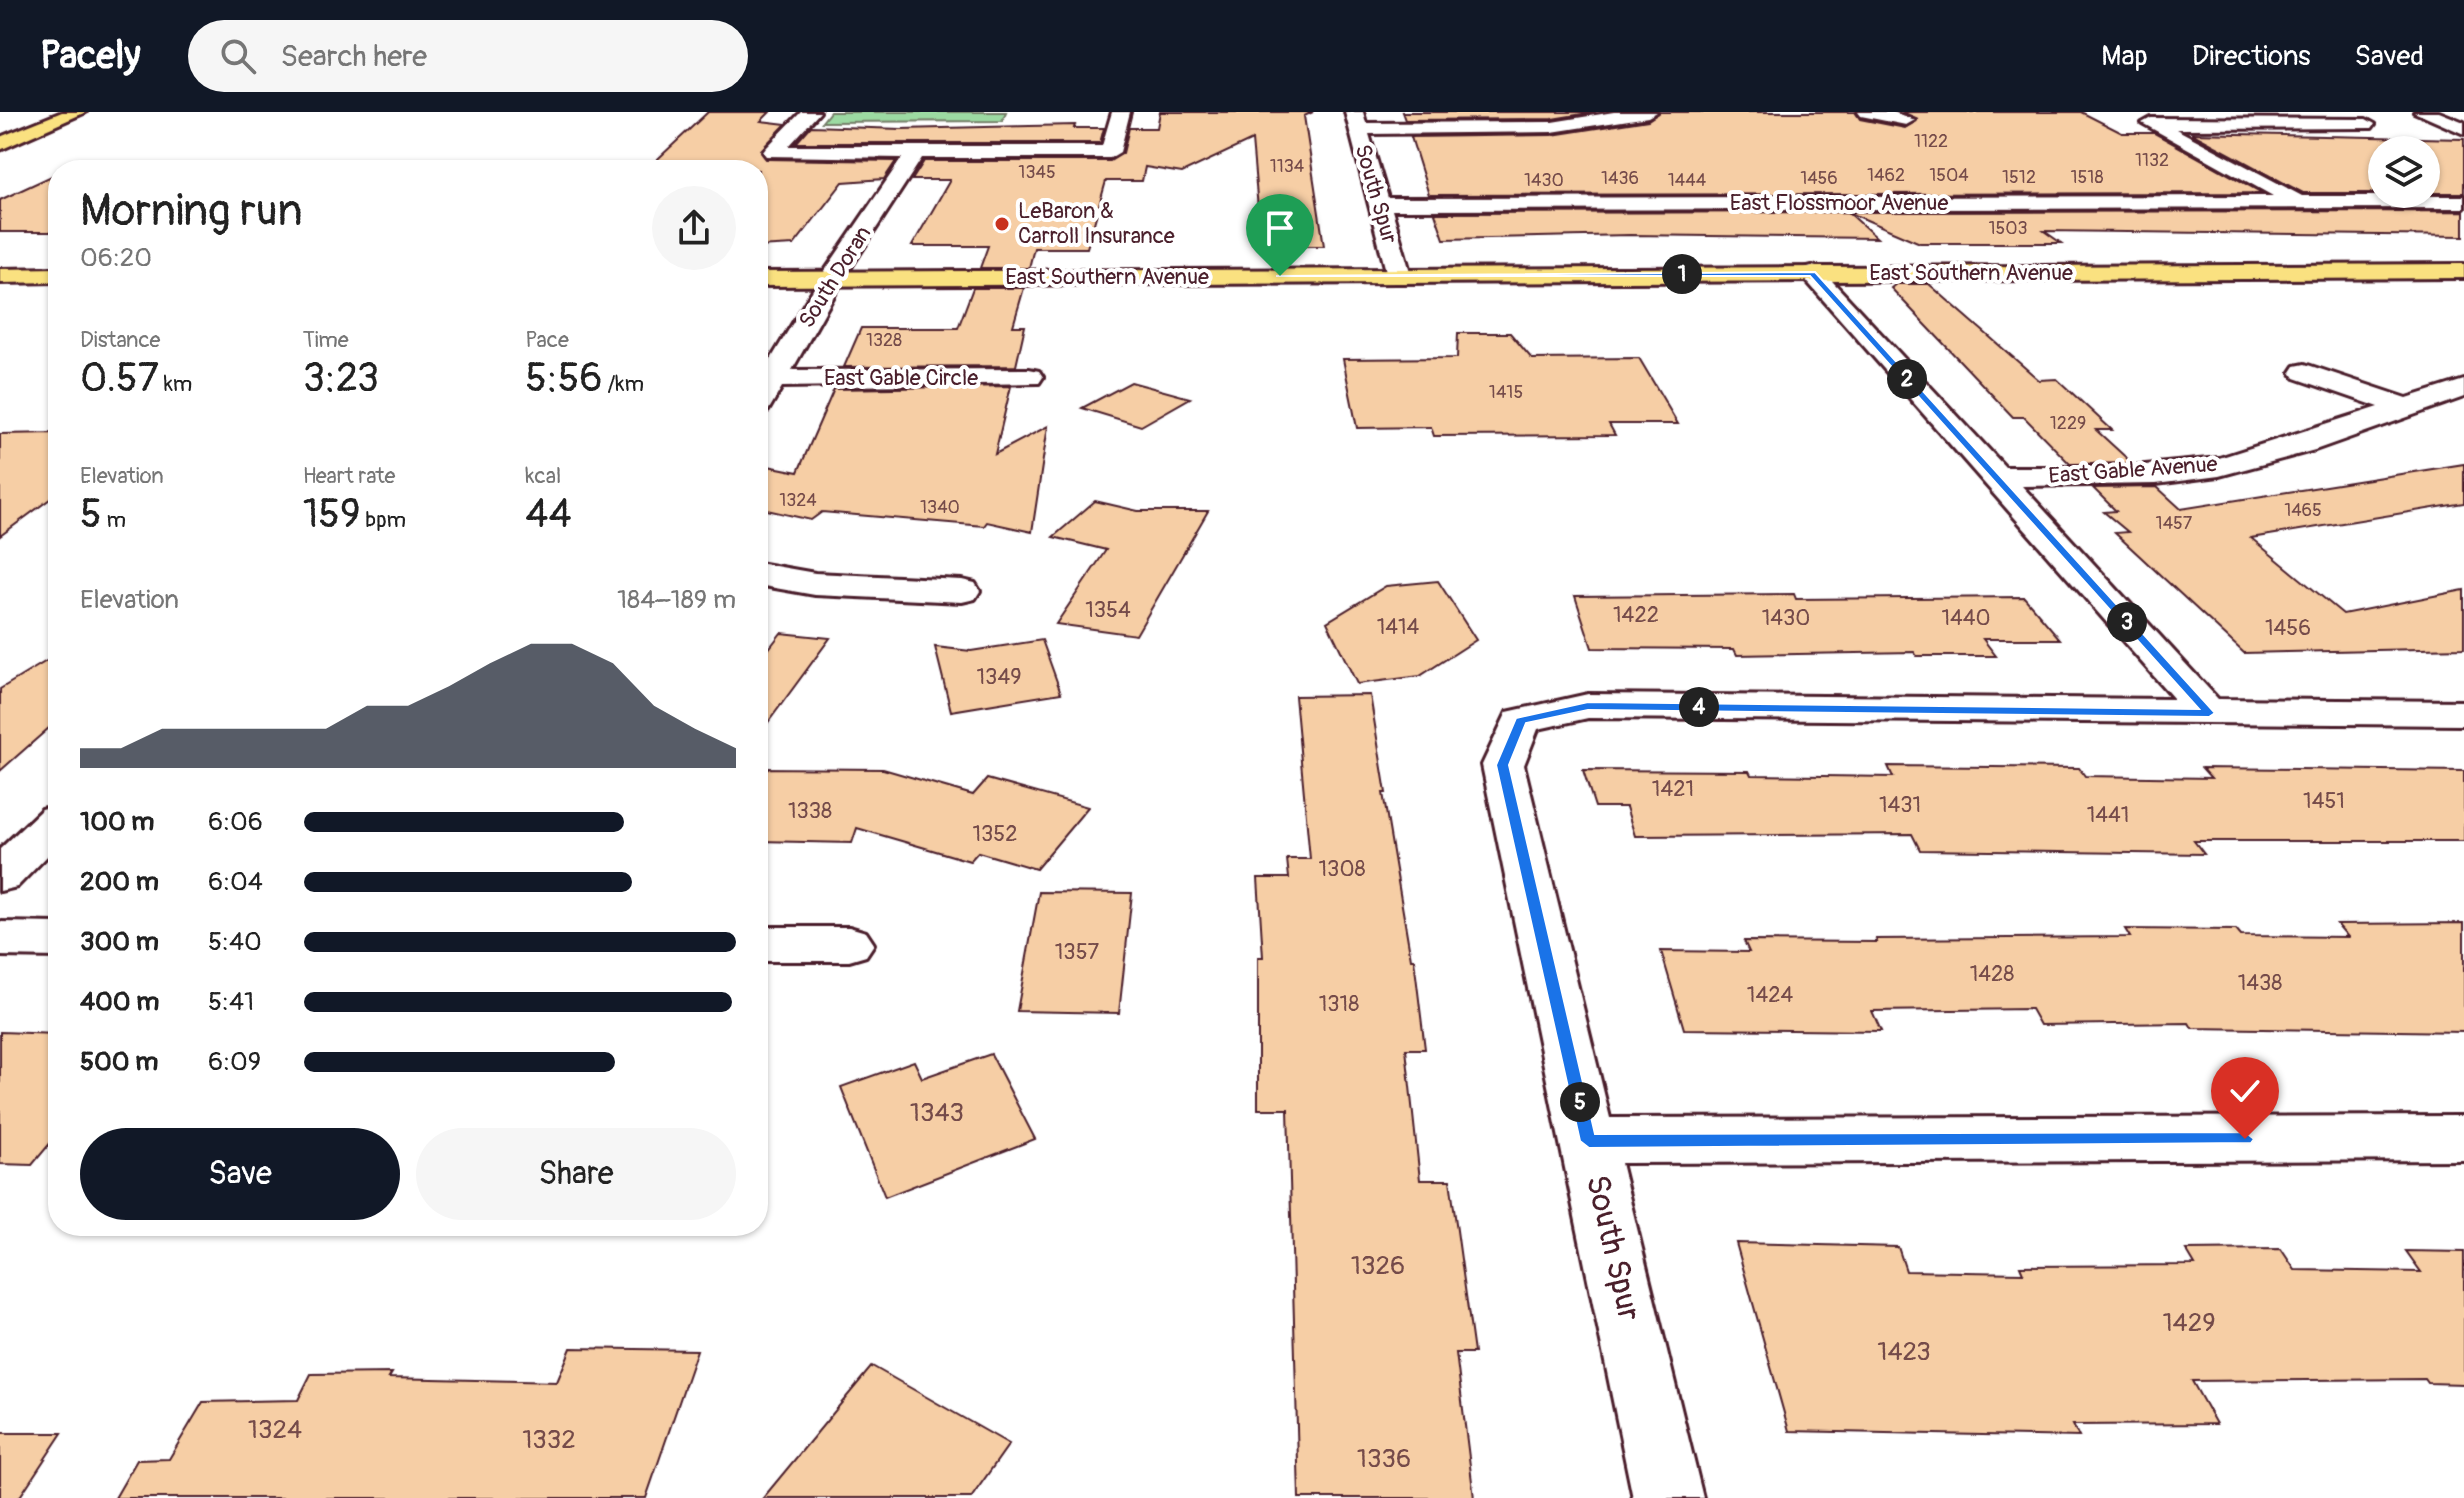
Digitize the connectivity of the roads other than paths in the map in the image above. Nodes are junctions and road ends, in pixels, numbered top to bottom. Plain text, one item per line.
1 (34, 112) edge
2 (40, 112) edge
3 (77, 112) edge
4 (811, 112) edge
5 (1121, 112) edge
6 (1648, 112) edge
7 (1867, 112) edge
8 (2130, 112) edge
9 (2423, 112) edge
10 (1906, 120) dead end
11 (1356, 121) edge
12 (2151, 123) junction
13 (2366, 124) dead end
14 (0, 125) edge
15 (2464, 128) edge
16 (23, 135) junction
17 (0, 144) edge
18 (916, 152) junction
19 (2300, 202) junction
20 (2464, 202) edge
21 (1379, 204) junction
22 (2464, 271) edge
23 (1812, 273) junction
24 (48, 275) edge
25 (1399, 275) junction
26 (0, 276) edge
27 (832, 278) junction
28 (768, 279) edge
29 (48, 292) edge
30 (0, 293) edge
31 (2305, 372) dead end
32 (1029, 377) dead end
33 (773, 379) junction
34 (768, 388) edge
35 (2464, 388) edge
36 (2406, 407) junction
37 (1996, 477) junction
38 (768, 576) edge
39 (962, 591) dead end
40 (2209, 713) junction
41 (2464, 713) edge
42 (48, 829) edge
43 (0, 876) edge
44 (0, 939) edge
45 (48, 940) edge
46 (768, 944) edge
47 (849, 944) dead end
48 (2464, 1138) edge
49 (1589, 1141) junction
50 (1668, 1498) edge

1 - 14 main road
2 - 16 main road
3 - 16 main road
4 - 18 street
5 - 18 street
6 - 11 street
7 - 10 street
8 - 12 street
9 - 15 street
11 - 21 street, South Spur
12 - 13 street
12 - 19 street
16 - 17 main road
18 - 27 street, South Doran
19 - 20 street, East Flossmoor Avenue
19 - 21 street, East Flossmoor Avenue
21 - 25 street, South Spur
22 - 23 main road, East Southern Avenue
23 - 25 main road, East Southern Avenue
23 - 37 street
24 - 26 main road
25 - 27 main road, East Southern Avenue
27 - 28 main road, East Southern Avenue
27 - 33 street, South Doran
29 - 30 main road
31 - 36 street
32 - 33 street, East Gable Circle
33 - 34 street, South Doran
35 - 36 street, East Gable Avenue
36 - 37 street, East Gable Avenue
37 - 40 street
38 - 39 street
40 - 41 street
40 - 49 street, South Spur
42 - 43 street
44 - 45 street
46 - 47 street
48 - 49 street
49 - 50 street, South Spur

